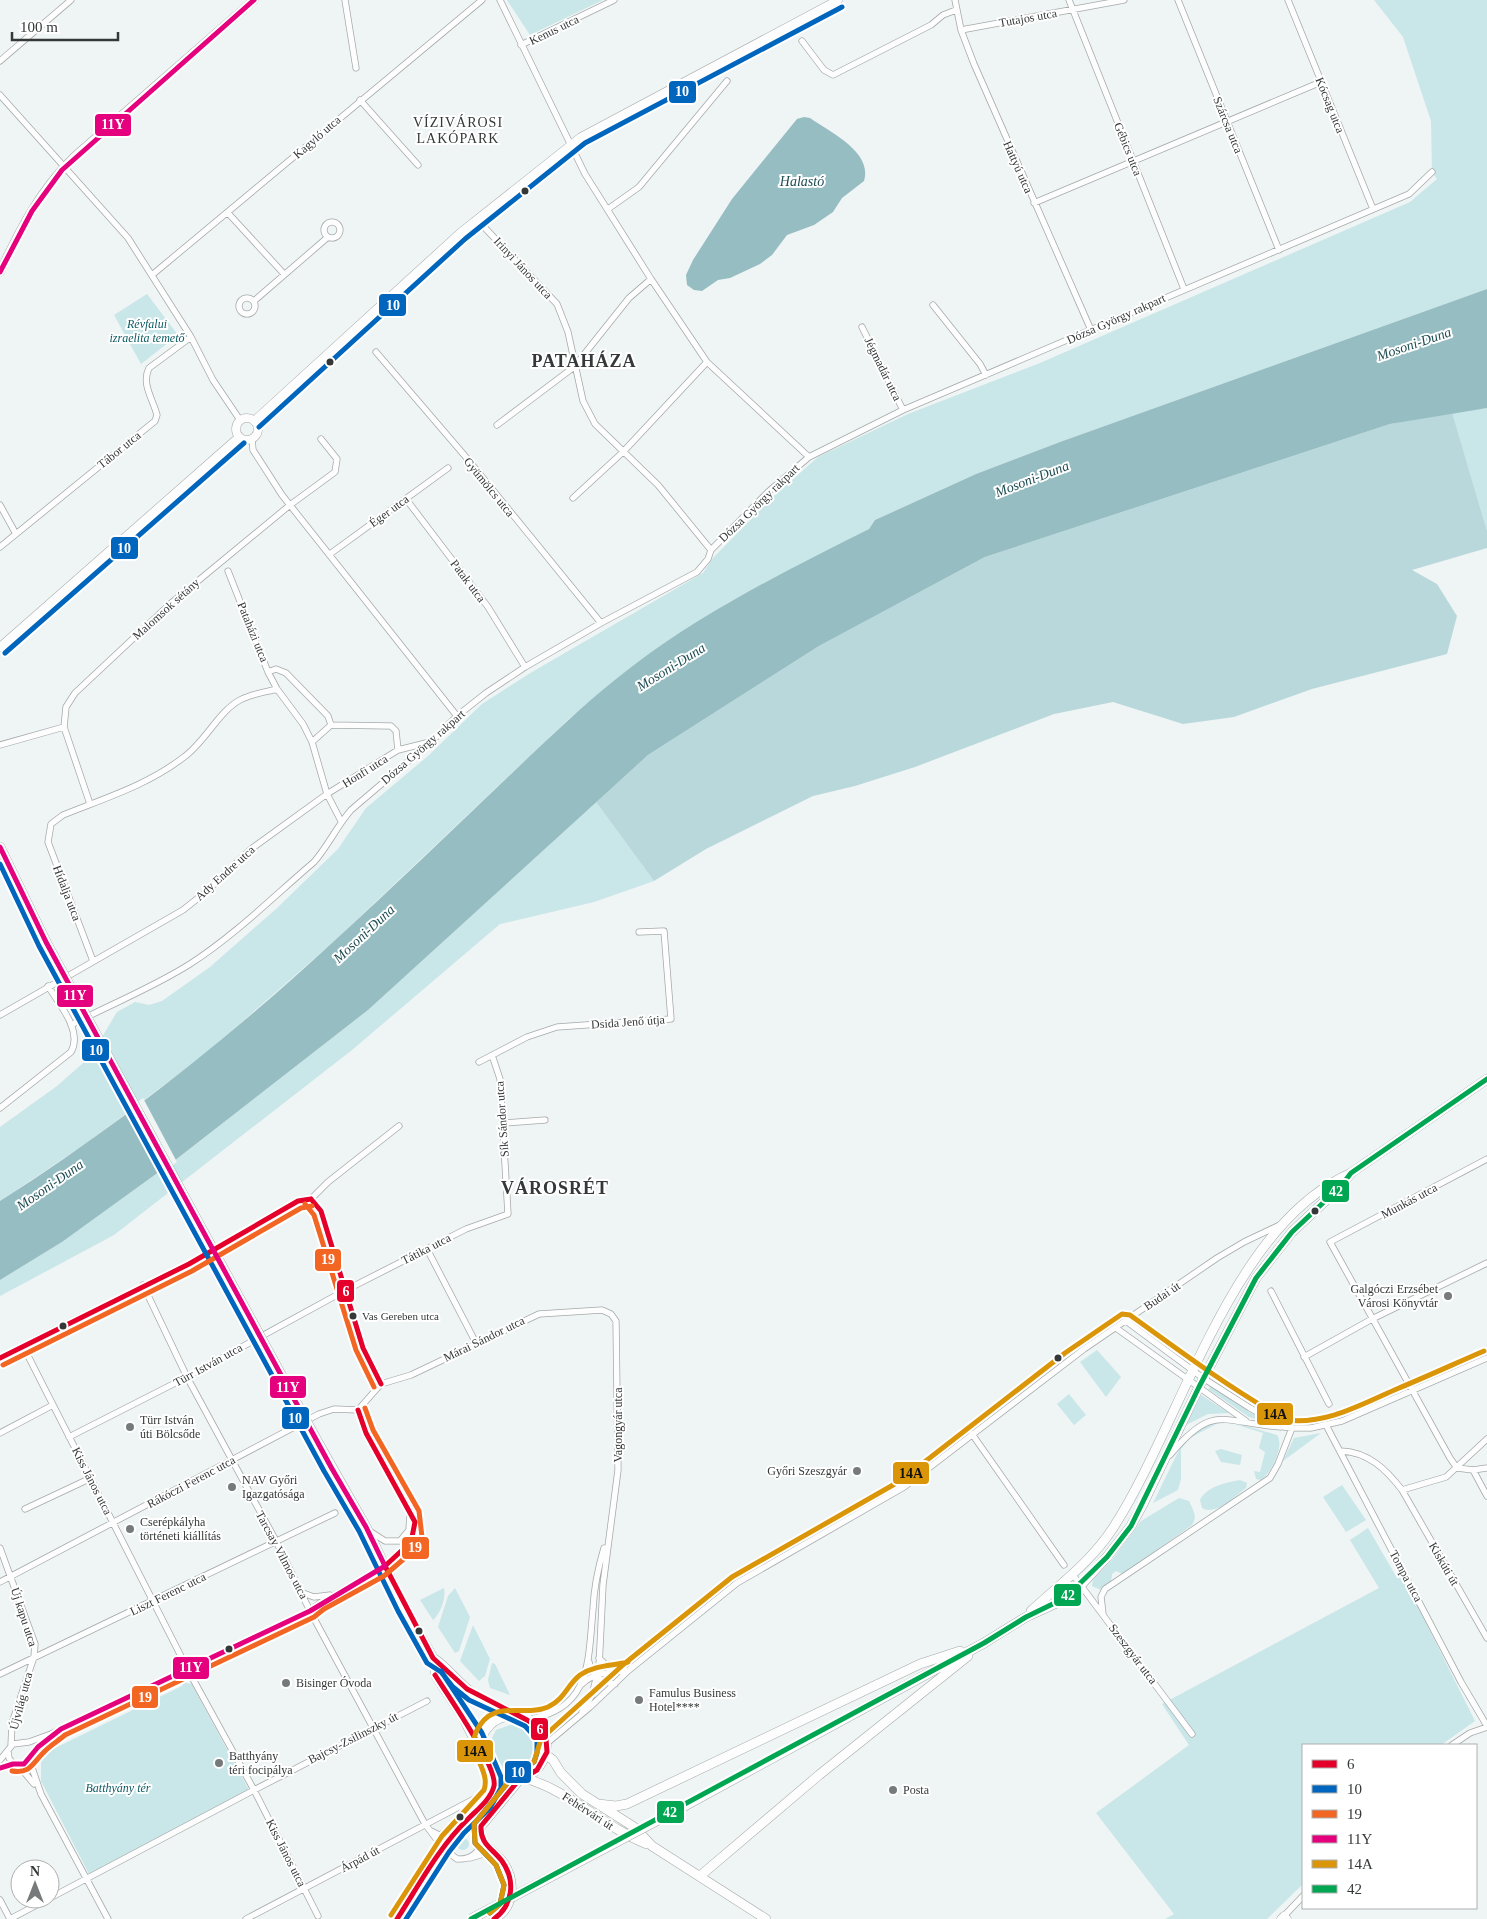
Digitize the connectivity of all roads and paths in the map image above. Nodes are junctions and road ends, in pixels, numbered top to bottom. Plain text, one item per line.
1 (71, 0) edge
2 (254, 0) edge
3 (345, 0) edge
4 (482, 0) edge
5 (500, 0) edge
6 (614, 0) edge
7 (838, 0) edge
8 (955, 0) edge
9 (1069, 0) edge
10 (1124, 0) edge
11 (1178, 0) edge
12 (1288, 0) edge
13 (956, 10) junction
14 (1071, 10) junction
15 (961, 30) junction
16 (802, 41) dead end
17 (521, 45) junction
18 (0, 61) edge
19 (356, 68) dead end
20 (727, 81) dead end
21 (1321, 82) junction
22 (0, 95) edge
23 (360, 100) junction
24 (1227, 122) junction
25 (571, 145) junction
26 (1133, 162) junction
27 (418, 165) dead end
28 (64, 166) junction
29 (1432, 172) dead end
30 (1034, 203) junction
31 (608, 209) junction
32 (1373, 209) junction
33 (228, 213) junction
34 (486, 228) dead end
35 (328, 237) dead end
36 (1279, 250) junction
37 (0, 272) edge
38 (284, 274) junction
39 (152, 275) junction
40 (651, 279) junction
41 (1184, 289) junction
42 (254, 301) dead end
43 (933, 305) dead end
44 (862, 327) dead end
45 (1091, 330) junction
46 (190, 337) junction
47 (376, 352) dead end
48 (707, 362) junction
49 (574, 367) junction
50 (986, 375) junction
51 (903, 410) junction
52 (240, 420) junction
53 (254, 421) junction
54 (497, 425) dead end
55 (239, 438) junction
56 (252, 439) junction
57 (322, 439) dead end
58 (623, 452) junction
59 (809, 457) junction
60 (448, 468) dead end
61 (573, 498) dead end
62 (406, 499) junction
63 (0, 504) edge
64 (290, 505) junction
65 (16, 534) junction
66 (0, 547) edge
67 (711, 550) junction
68 (330, 554) junction
69 (228, 570) dead end
70 (600, 623) junction
71 (0, 648) edge
72 (525, 667) junction
73 (268, 672) junction
74 (277, 689) junction
75 (457, 716) junction
76 (331, 725) junction
77 (64, 727) junction
78 (432, 741) junction
79 (312, 742) junction
80 (0, 745) edge
81 (398, 750) junction
82 (327, 794) junction
83 (90, 804) junction
84 (341, 821) junction
85 (0, 847) edge
86 (639, 932) dead end
87 (93, 961) junction
88 (48, 986) junction
89 (0, 1015) edge
90 (72, 1025) junction
91 (492, 1054) junction
92 (479, 1062) dead end
93 (1487, 1079) edge
94 (0, 1108) edge
95 (545, 1120) dead end
96 (503, 1123) junction
97 (399, 1126) dead end
98 (1487, 1159) edge
99 (1351, 1173) junction
100 (311, 1199) junction
101 (508, 1214) joint
102 (1284, 1224) junction
103 (427, 1249) junction
104 (1487, 1263) edge
105 (143, 1285) junction
106 (346, 1290) junction
107 (1271, 1292) dead end
108 (1372, 1319) junction
109 (616, 1321) joint
110 (1126, 1321) junction
111 (1116, 1328) junction
112 (476, 1343) junction
113 (22, 1346) junction
114 (1304, 1357) junction
115 (0, 1358) edge
116 (1487, 1358) edge
117 (1194, 1371) junction
118 (187, 1377) junction
119 (1203, 1378) junction
120 (1189, 1381) junction
121 (381, 1384) junction
122 (1198, 1387) junction
123 (1411, 1390) junction
124 (1329, 1404) dead end
125 (53, 1405) junction
126 (358, 1410) junction
127 (1246, 1421) junction
128 (1326, 1425) junction
129 (1284, 1427) junction
130 (1292, 1428) junction
131 (0, 1433) edge
132 (972, 1434) junction
133 (69, 1437) junction
134 (1487, 1439) edge
135 (1341, 1451) junction
136 (232, 1462) junction
137 (1160, 1466) junction
138 (1458, 1468) junction
139 (1487, 1468) edge
140 (1473, 1470) junction
141 (90, 1478) junction
142 (1402, 1490) junction
143 (1487, 1496) edge
144 (407, 1505) junction
145 (25, 1509) dead end
146 (335, 1512) dead end
147 (114, 1523) junction
148 (366, 1527) junction
149 (609, 1529) junction
150 (276, 1541) junction
151 (0, 1548) edge
152 (1064, 1565) dead end
153 (385, 1566) junction
154 (1073, 1575) junction
155 (11, 1576) junction
156 (0, 1582) edge
157 (1081, 1585) junction
158 (344, 1590) junction
159 (302, 1592) junction
160 (154, 1601) junction
161 (310, 1611) junction
162 (1103, 1614) junction
163 (1026, 1617) junction
164 (1487, 1638) edge
165 (984, 1643) junction
166 (34, 1657) junction
167 (434, 1658) junction
168 (589, 1658) junction
169 (599, 1658) junction
170 (188, 1670) junction
171 (611, 1670) junction
172 (629, 1670) junction
173 (0, 1674) edge
174 (597, 1676) junction
175 (615, 1684) junction
176 (581, 1685) junction
177 (427, 1701) dead end
178 (581, 1714) junction
179 (516, 1715) junction
180 (528, 1719) junction
181 (374, 1727) junction
182 (1487, 1727) edge
183 (61, 1729) junction
184 (1192, 1734) dead end
185 (22, 1744) junction
186 (546, 1744) junction
187 (1454, 1744) edge
188 (9, 1749) junction
189 (546, 1754) junction
190 (30, 1757) junction
191 (483, 1758) junction
192 (0, 1760) edge
193 (15, 1764) junction
194 (0, 1768) edge
195 (490, 1770) junction
196 (522, 1779) junction
197 (254, 1790) junction
198 (41, 1794) junction
199 (474, 1799) dead end
200 (598, 1804) junction
201 (425, 1824) junction
202 (458, 1828) junction
203 (430, 1831) junction
204 (483, 1840) junction
205 (652, 1846) junction
206 (443, 1848) junction
207 (494, 1851) junction
208 (468, 1858) junction
209 (700, 1876) junction
210 (88, 1878) junction
211 (304, 1888) junction
212 (60, 1892) edge
213 (1302, 1897) edge
214 (0, 1900) edge
215 (29, 1909) edge
216 (318, 1916) dead end
217 (1284, 1918) edge
218 (10, 1919) edge
219 (108, 1919) edge
220 (246, 1919) edge
221 (397, 1919) edge
222 (470, 1919) edge
223 (494, 1919) edge
224 (766, 1919) edge

1 - 18 street
2 - 28 street
3 - 19 street
4 - 23 street, Kagyló utca
5 - 17 street
6 - 17 street, Kenus utca
7 - 25 street
8 - 13 street, Hattyú utca
9 - 14 street, Gébics utca
10 - 14 street, Tutajos utca
11 - 24 street, Szárcsa utca
12 - 21 street, Kócsag utca
13 - 15 street, Hattyú utca
13 - 16 street
14 - 15 street, Tutajos utca
14 - 26 street, Gébics utca
15 - 30 street, Hattyú utca
17 - 25 street
20 - 31 street
21 - 24 street
21 - 32 street, Kócsag utca
22 - 28 street
23 - 27 street
23 - 33 street, Kagyló utca
24 - 26 street
24 - 36 street, Szárcsa utca
25 - 31 street
25 - 53 street
26 - 30 street
26 - 41 street, Gébics utca
28 - 37 street
28 - 39 street
29 - 32 street, Dózsa György rakpart
30 - 45 street, Hattyú utca
31 - 40 street
32 - 36 street, Dózsa György rakpart
33 - 38 street
33 - 39 street, Kagyló utca
34 - 49 street, Irinyi János utca
35 - 38 street
36 - 41 street, Dózsa György rakpart
38 - 42 street
39 - 46 street
40 - 48 street
40 - 49 street
41 - 45 street, Dózsa György rakpart
43 - 50 street
44 - 51 street, Jégmadár utca
45 - 50 street, Dózsa György rakpart
46 - 52 street
46 - 65 street, Tábor utca
47 - 70 street, Gyümölcs utca
48 - 58 street
48 - 59 street
49 - 54 street
49 - 58 street, Irinyi János utca
50 - 51 street, Dózsa György rakpart
51 - 59 street, Dózsa György rakpart
52 - 53 street
52 - 55 street
53 - 56 street
55 - 56 street
55 - 71 street
56 - 64 street
57 - 64 street, Malomsok sétány
58 - 61 street
58 - 67 street, Irinyi János utca
59 - 67 street, Dózsa György rakpart
60 - 62 street, Éger utca
62 - 68 street, Éger utca
62 - 72 street, Patak utca
63 - 65 street
64 - 68 street
64 - 77 street, Malomsok sétány
65 - 66 street, Tábor utca
67 - 70 street, Dózsa György rakpart
68 - 75 street
69 - 73 street, Pataházi utca
70 - 72 street, Dózsa György rakpart
72 - 75 street, Dózsa György rakpart
73 - 74 street
73 - 76 street, Pataházi utca
74 - 79 street
74 - 83 street
75 - 78 street, Dózsa György rakpart
76 - 79 street
76 - 81 street
77 - 80 street
77 - 83 street, Malomsok sétány
78 - 81 street, Honfi utca
78 - 84 street, Dózsa György rakpart
79 - 82 street
81 - 82 street, Honfi utca
82 - 84 street
82 - 87 street, Ady Endre utca
83 - 87 street, Hídalja utca
84 - 90 street, Dózsa György rakpart
85 - 148 main road, bridge
86 - 91 street, Dsida Jenő útja
87 - 88 street, Ady Endre utca
88 - 89 street, Ady Endre utca
88 - 90 street
90 - 94 street
91 - 92 street, Dsida Jenő útja
91 - 96 street, Sík Sándor utca
93 - 99 main road
95 - 96 street
96 - 101 street, Sík Sándor utca
97 - 100 street
98 - 108 street, Munkás utca
99 - 102 main road
99 - 119 main road
100 - 105 street
100 - 106 street
101 - 103 street, Tátika utca
102 - 110 street, Budai út
102 - 117 main road
103 - 106 street, Tátika utca
103 - 112 street
104 - 108 street
105 - 113 street
105 - 118 street, Tarcsay Vilmos utca
106 - 118 street, Türr István utca
106 - 121 street
107 - 114 street
108 - 114 street
108 - 123 street
109 - 112 street, Márai Sándor utca
109 - 149 street, Vagongyár utca
110 - 111 street, Budai út
110 - 117 street
111 - 120 street
111 - 132 street, Budai út
112 - 121 street, Márai Sándor utca
113 - 115 street
113 - 125 street, Kiss János utca
114 - 124 street
116 - 123 street
117 - 119 street
117 - 120 main road
118 - 133 street, Türr István utca
118 - 136 street, Tarcsay Vilmos utca
119 - 122 main road
119 - 129 street
120 - 122 street
120 - 154 main road
121 - 126 street
122 - 127 street
122 - 137 main road
123 - 128 street
123 - 138 street
125 - 131 street
125 - 133 street, Kiss János utca
126 - 136 street, Rákóczi Ferenc utca
126 - 144 street
127 - 129 street
127 - 137 street
128 - 130 street
128 - 135 street, Tompa utca
129 - 130 street
130 - 162 street
132 - 152 street
132 - 172 street, Budai út
133 - 141 street, Kiss János utca
134 - 138 street
135 - 142 street, Kiskúti út
135 - 182 street, Tompa utca
136 - 147 street, Rákóczi Ferenc utca
136 - 150 street, Tarcsay Vilmos utca
137 - 157 main road
138 - 140 street
138 - 142 street
139 - 140 street
140 - 143 street
141 - 145 street
141 - 147 street, Kiss János utca
142 - 164 street, Kiskúti út
144 - 148 street
144 - 153 street
146 - 150 street, Liszt Ferenc utca
147 - 155 street, Rákóczi Ferenc utca
147 - 160 street, Kiss János utca
148 - 153 main road
149 - 168 street, Vagongyár utca
149 - 169 street, Vagongyár utca
150 - 159 street, Tarcsay Vilmos utca
150 - 160 street, Liszt Ferenc utca
151 - 155 street, Új kapu utca
153 - 158 street
153 - 167 main road
154 - 157 street, Szeszgyár utca
154 - 163 main road
155 - 156 street, Rákóczi Ferenc utca
155 - 166 street, Új kapu utca
157 - 162 street, Szeszgyár utca
157 - 163 main road
158 - 159 street
158 - 161 street
159 - 161 street, Tarcsay Vilmos utca
160 - 166 street, Liszt Ferenc utca
160 - 170 street, Kiss János utca
161 - 170 street
161 - 181 street, Tarcsay Vilmos utca
162 - 184 street, Szeszgyár utca
163 - 165 main road
165 - 200 main road
165 - 209 main road
165 - 222 main road, bridge
166 - 173 street, Liszt Ferenc utca
166 - 188 street, Újvilág utca
167 - 179 main road
167 - 191 main road
168 - 174 street
168 - 176 street, Vagongyár utca
169 - 171 street
169 - 174 street, Vagongyár utca
170 - 183 street
170 - 197 street
171 - 172 street
171 - 174 street
172 - 175 street, Budai út
174 - 175 street
174 - 176 street
174 - 178 street, Budai út
175 - 178 street, Budai út
176 - 180 street
177 - 181 street, Bajcsy-Zsilinszky út
178 - 186 street, Budai út
179 - 180 main road
179 - 191 main road
180 - 186 main road
181 - 197 street, Bajcsy-Zsilinszky út
181 - 201 street, Tarcsay Vilmos utca
182 - 187 street
183 - 185 street
183 - 190 street
185 - 188 street
185 - 190 street
186 - 189 main road
188 - 192 street
188 - 193 street
189 - 196 main road
189 - 200 main road, Fehérvári út
190 - 193 street
190 - 198 street
191 - 195 main road
193 - 194 street
193 - 198 street
195 - 196 main road
195 - 202 main road
196 - 204 main road
196 - 205 main road, Fehérvári út
197 - 210 street
197 - 211 street, Kiss János utca
198 - 210 street
199 - 201 street, Árpád út
200 - 205 main road, Fehérvári út
201 - 203 street, Tarcsay Vilmos utca
201 - 211 street, Árpád út
202 - 203 street
202 - 206 main road
203 - 206 street, Tarcsay Vilmos utca
204 - 207 main road
204 - 208 street
205 - 209 main road, Fehérvári út
206 - 208 street, Tarcsay Vilmos utca
206 - 221 main road
207 - 208 street
207 - 223 main road
209 - 224 main road, Fehérvári út
210 - 212 street
210 - 219 street
211 - 216 street, Kiss János utca
211 - 220 street, Árpád út
213 - 217 street
214 - 218 street
215 - 218 street

